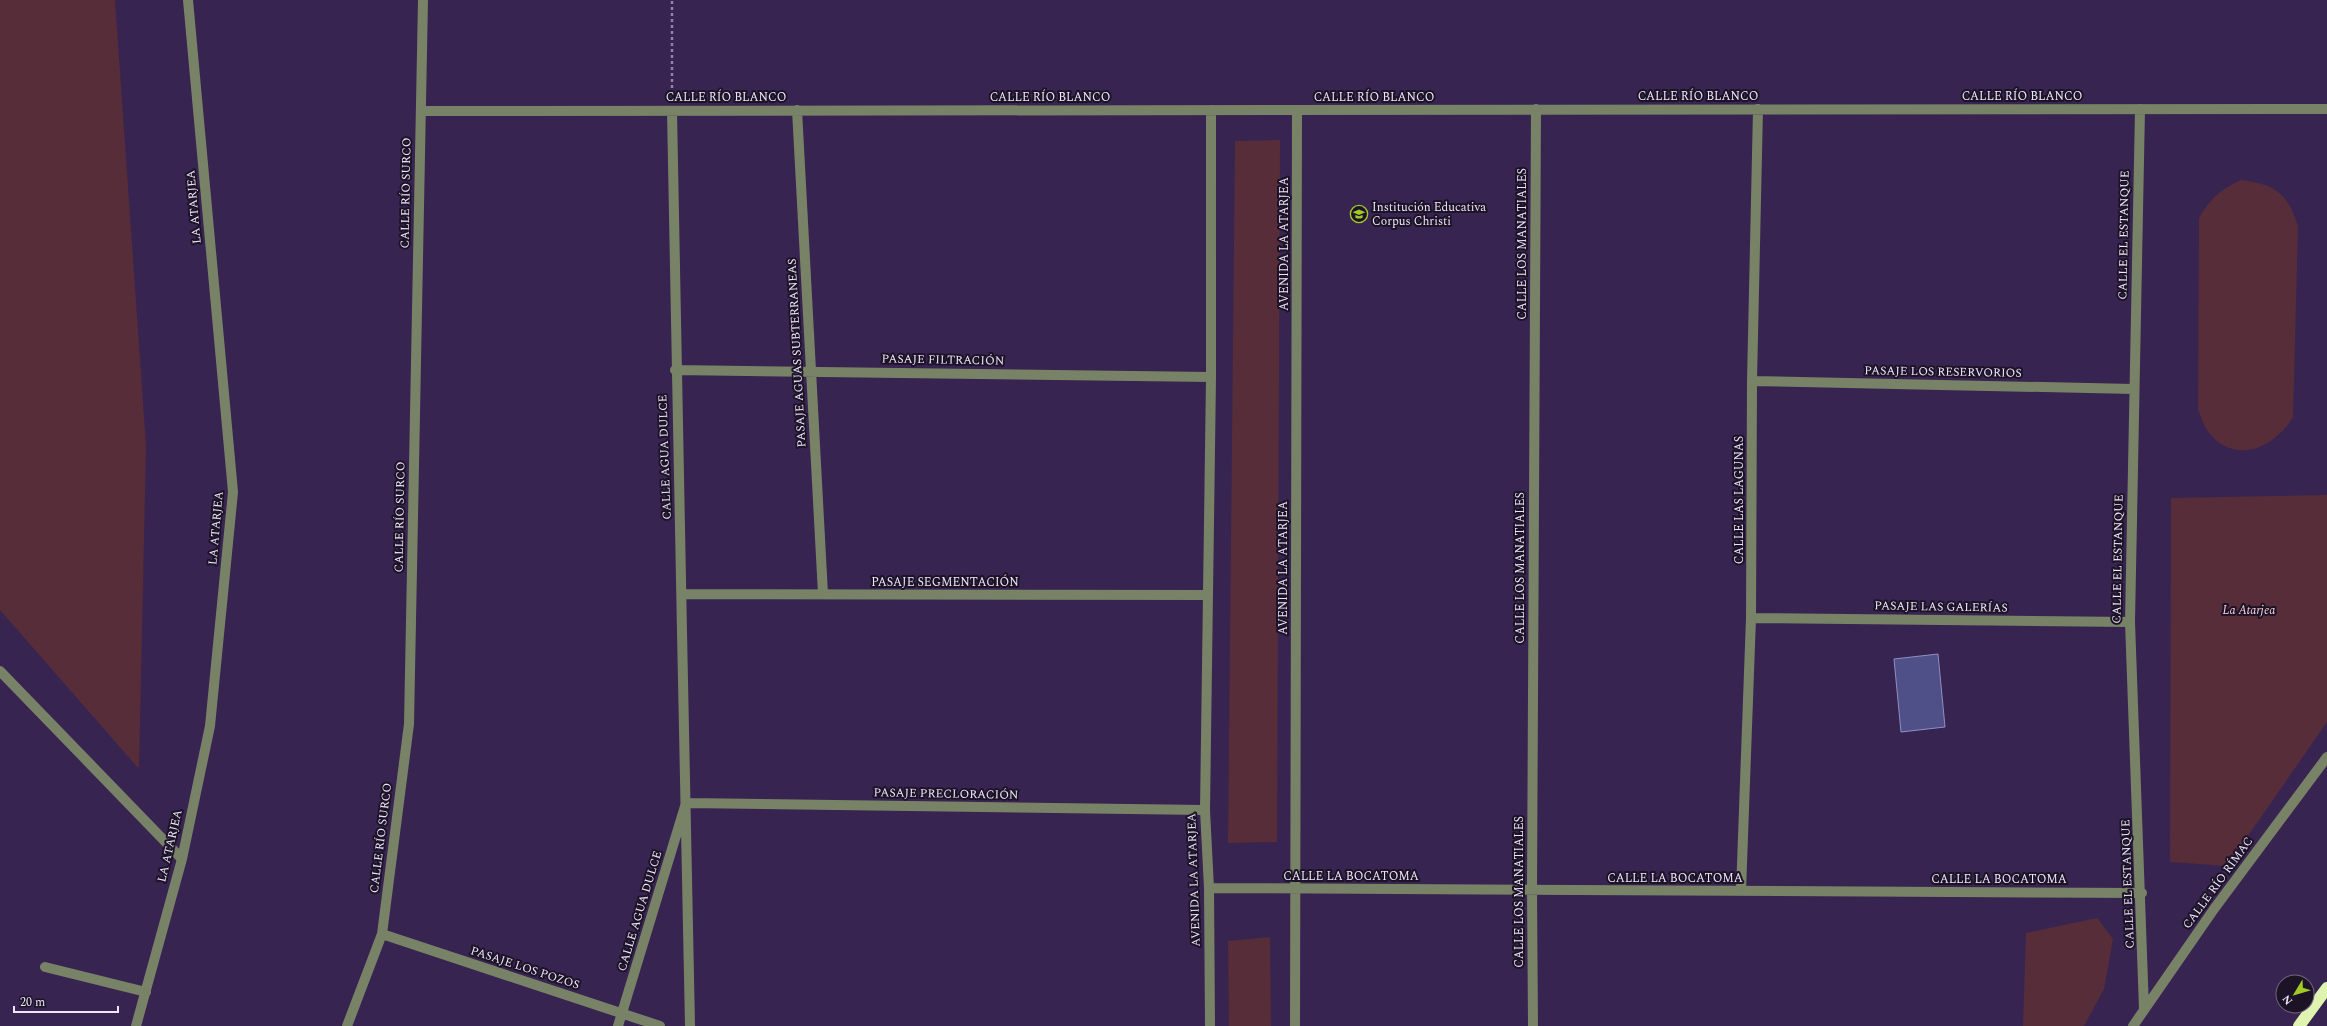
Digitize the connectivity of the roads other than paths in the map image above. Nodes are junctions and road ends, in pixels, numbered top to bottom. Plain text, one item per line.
1 (188, 0) edge
2 (423, 0) edge
3 (1536, 109) junction
4 (2140, 109) junction
5 (2327, 109) edge
6 (797, 110) junction
7 (1211, 110) junction
8 (1297, 110) junction
9 (1758, 110) junction
10 (421, 111) junction
11 (672, 111) junction
12 (675, 370) junction
13 (811, 372) junction
14 (1211, 377) junction
15 (1752, 381) junction
16 (2134, 389) junction
17 (682, 594) junction
18 (823, 594) junction
19 (1207, 595) junction
20 (1752, 618) junction
21 (2130, 622) junction
22 (0, 672) edge
23 (2327, 757) edge
24 (686, 803) junction
25 (1205, 810) junction
26 (182, 859) junction
27 (1209, 888) junction
28 (1296, 888) junction
29 (1532, 890) junction
30 (1741, 891) junction
31 (2142, 893) junction
32 (382, 934) junction
33 (45, 967) dead end
34 (2327, 988) edge
35 (146, 992) junction
36 (2144, 1009) junction
37 (622, 1014) junction
38 (136, 1026) edge
39 (347, 1026) edge
40 (618, 1026) edge
41 (660, 1026) edge
42 (690, 1026) edge
43 (1210, 1026) edge
44 (1295, 1026) edge
45 (1533, 1026) edge
46 (2133, 1026) edge
47 (2299, 1026) edge

1 - 26 street, LA ATARJEA
2 - 10 street, CALLE RÍO SURCO
3 - 8 street, CALLE RÍO BLANCO
3 - 9 street, CALLE RÍO BLANCO
3 - 29 street, CALLE LOS MANATIALES
4 - 5 street, CALLE RÍO BLANCO
4 - 9 street, CALLE RÍO BLANCO
4 - 16 street, CALLE EL ESTANQUE
6 - 7 street, CALLE RÍO BLANCO
6 - 11 street, CALLE RÍO BLANCO
6 - 13 street, PASAJE AGUAS SUBTERRANEAS
7 - 8 street, CALLE RÍO BLANCO
7 - 14 street, AVENIDA LA ATARJEA
8 - 28 street, AVENIDA LA ATARJEA
9 - 15 street, CALLE LAS LAGUNAS
10 - 11 street, CALLE RÍO BLANCO
10 - 32 street, CALLE RÍO SURCO
11 - 12 street, CALLE AGUA DULCE
12 - 13 street, PASAJE FILTRACIÓN
12 - 17 street, CALLE AGUA DULCE
13 - 14 street, PASAJE FILTRACIÓN
13 - 18 street, PASAJE AGUAS SUBTERRANEAS
14 - 19 street, AVENIDA LA ATARJEA
15 - 16 street, PASAJE LOS RESERVORIOS
15 - 20 street, CALLE LAS LAGUNAS
16 - 21 street, CALLE EL ESTANQUE
17 - 18 street, PASAJE SEGMENTACIÓN
17 - 24 street, CALLE AGUA DULCE
18 - 19 street, PASAJE SEGMENTACIÓN
19 - 25 street, AVENIDA LA ATARJEA
20 - 21 street, PASAJE LAS GALERÍAS
20 - 30 street, CALLE LAS LAGUNAS
21 - 31 street, CALLE EL ESTANQUE
22 - 26 street
23 - 36 street, CALLE RÍO RÍMAC
24 - 25 street, PASAJE PRECLORACIÓN
24 - 37 street, CALLE AGUA DULCE
24 - 42 street, CALLE AGUA DULCE
25 - 27 street, AVENIDA LA ATARJEA
26 - 35 street, LA ATARJEA
27 - 28 street, CALLE LA BOCATOMA
27 - 43 street, AVENIDA LA ATARJEA
28 - 29 street, CALLE LA BOCATOMA
28 - 44 street, AVENIDA LA ATARJEA
29 - 30 street, CALLE LA BOCATOMA
29 - 45 street, CALLE LOS MANATIALES
30 - 31 street, CALLE LA BOCATOMA
31 - 36 street, CALLE EL ESTANQUE
32 - 37 street, PASAJE LOS POZOS
32 - 39 street, CALLE RÍO SURCO
33 - 35 street
34 - 47 highway
35 - 38 street, LA ATARJEA
36 - 46 street, CALLE RÍO RÍMAC
37 - 40 street, CALLE AGUA DULCE
37 - 41 street, PASAJE LOS POZOS

